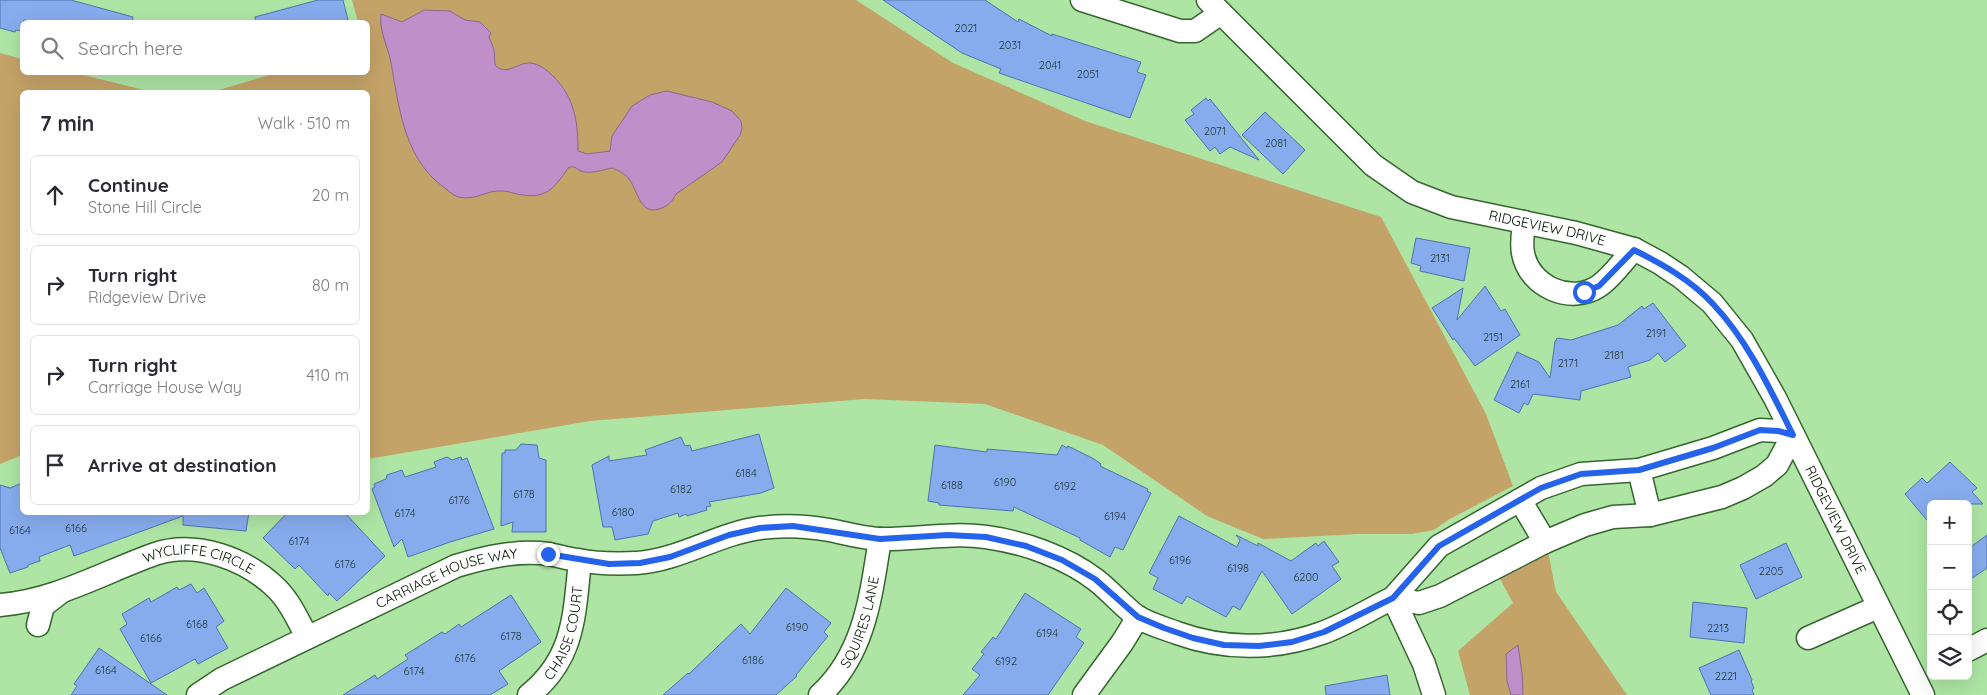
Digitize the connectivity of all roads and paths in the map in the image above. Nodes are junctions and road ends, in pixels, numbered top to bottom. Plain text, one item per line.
1 (1082, 0) edge
2 (1214, 7) edge
3 (1524, 222) junction
4 (1634, 250) junction
5 (1793, 435) junction
6 (1639, 470) junction
7 (1520, 500) junction
8 (1650, 515) junction
9 (880, 539) junction
10 (1546, 542) junction
11 (580, 561) junction
12 (62, 592) junction
13 (1393, 598) junction
14 (0, 605) edge
15 (1878, 607) junction
16 (1138, 617) junction
17 (38, 625) dead end
18 (307, 637) junction
19 (1808, 638) dead end
20 (1987, 640) edge
21 (1972, 648) edge
22 (1923, 681) edge
23 (198, 695) edge
24 (529, 695) edge
25 (820, 695) edge
26 (1084, 695) edge
27 (1434, 695) edge

1 - 2 street
2 - 3 street, RIDGEVIEW DRIVE
3 - 4 street, RIDGEVIEW DRIVE
3 - 4 street
4 - 5 street, RIDGEVIEW DRIVE
5 - 6 street, CARRIAGE HOUSE WAY
5 - 8 street
5 - 15 street, RIDGEVIEW DRIVE
6 - 7 street, CARRIAGE HOUSE WAY
6 - 8 street
7 - 10 street
7 - 13 street, CARRIAGE HOUSE WAY
8 - 10 street
9 - 11 street, CARRIAGE HOUSE WAY
9 - 16 street, CARRIAGE HOUSE WAY
9 - 25 street, SQUIRES LANE
10 - 13 street
11 - 18 street, CARRIAGE HOUSE WAY
11 - 24 street, CHAISE COURT
12 - 14 street, WYCLIFFE CIRCLE
12 - 17 street, WYCLIFFE CIRCLE
12 - 18 street, WYCLIFFE CIRCLE
13 - 16 street, CARRIAGE HOUSE WAY
13 - 27 street
15 - 19 street
15 - 22 street, RIDGEVIEW DRIVE
16 - 26 street
18 - 23 street, CARRIAGE HOUSE WAY
20 - 21 street

